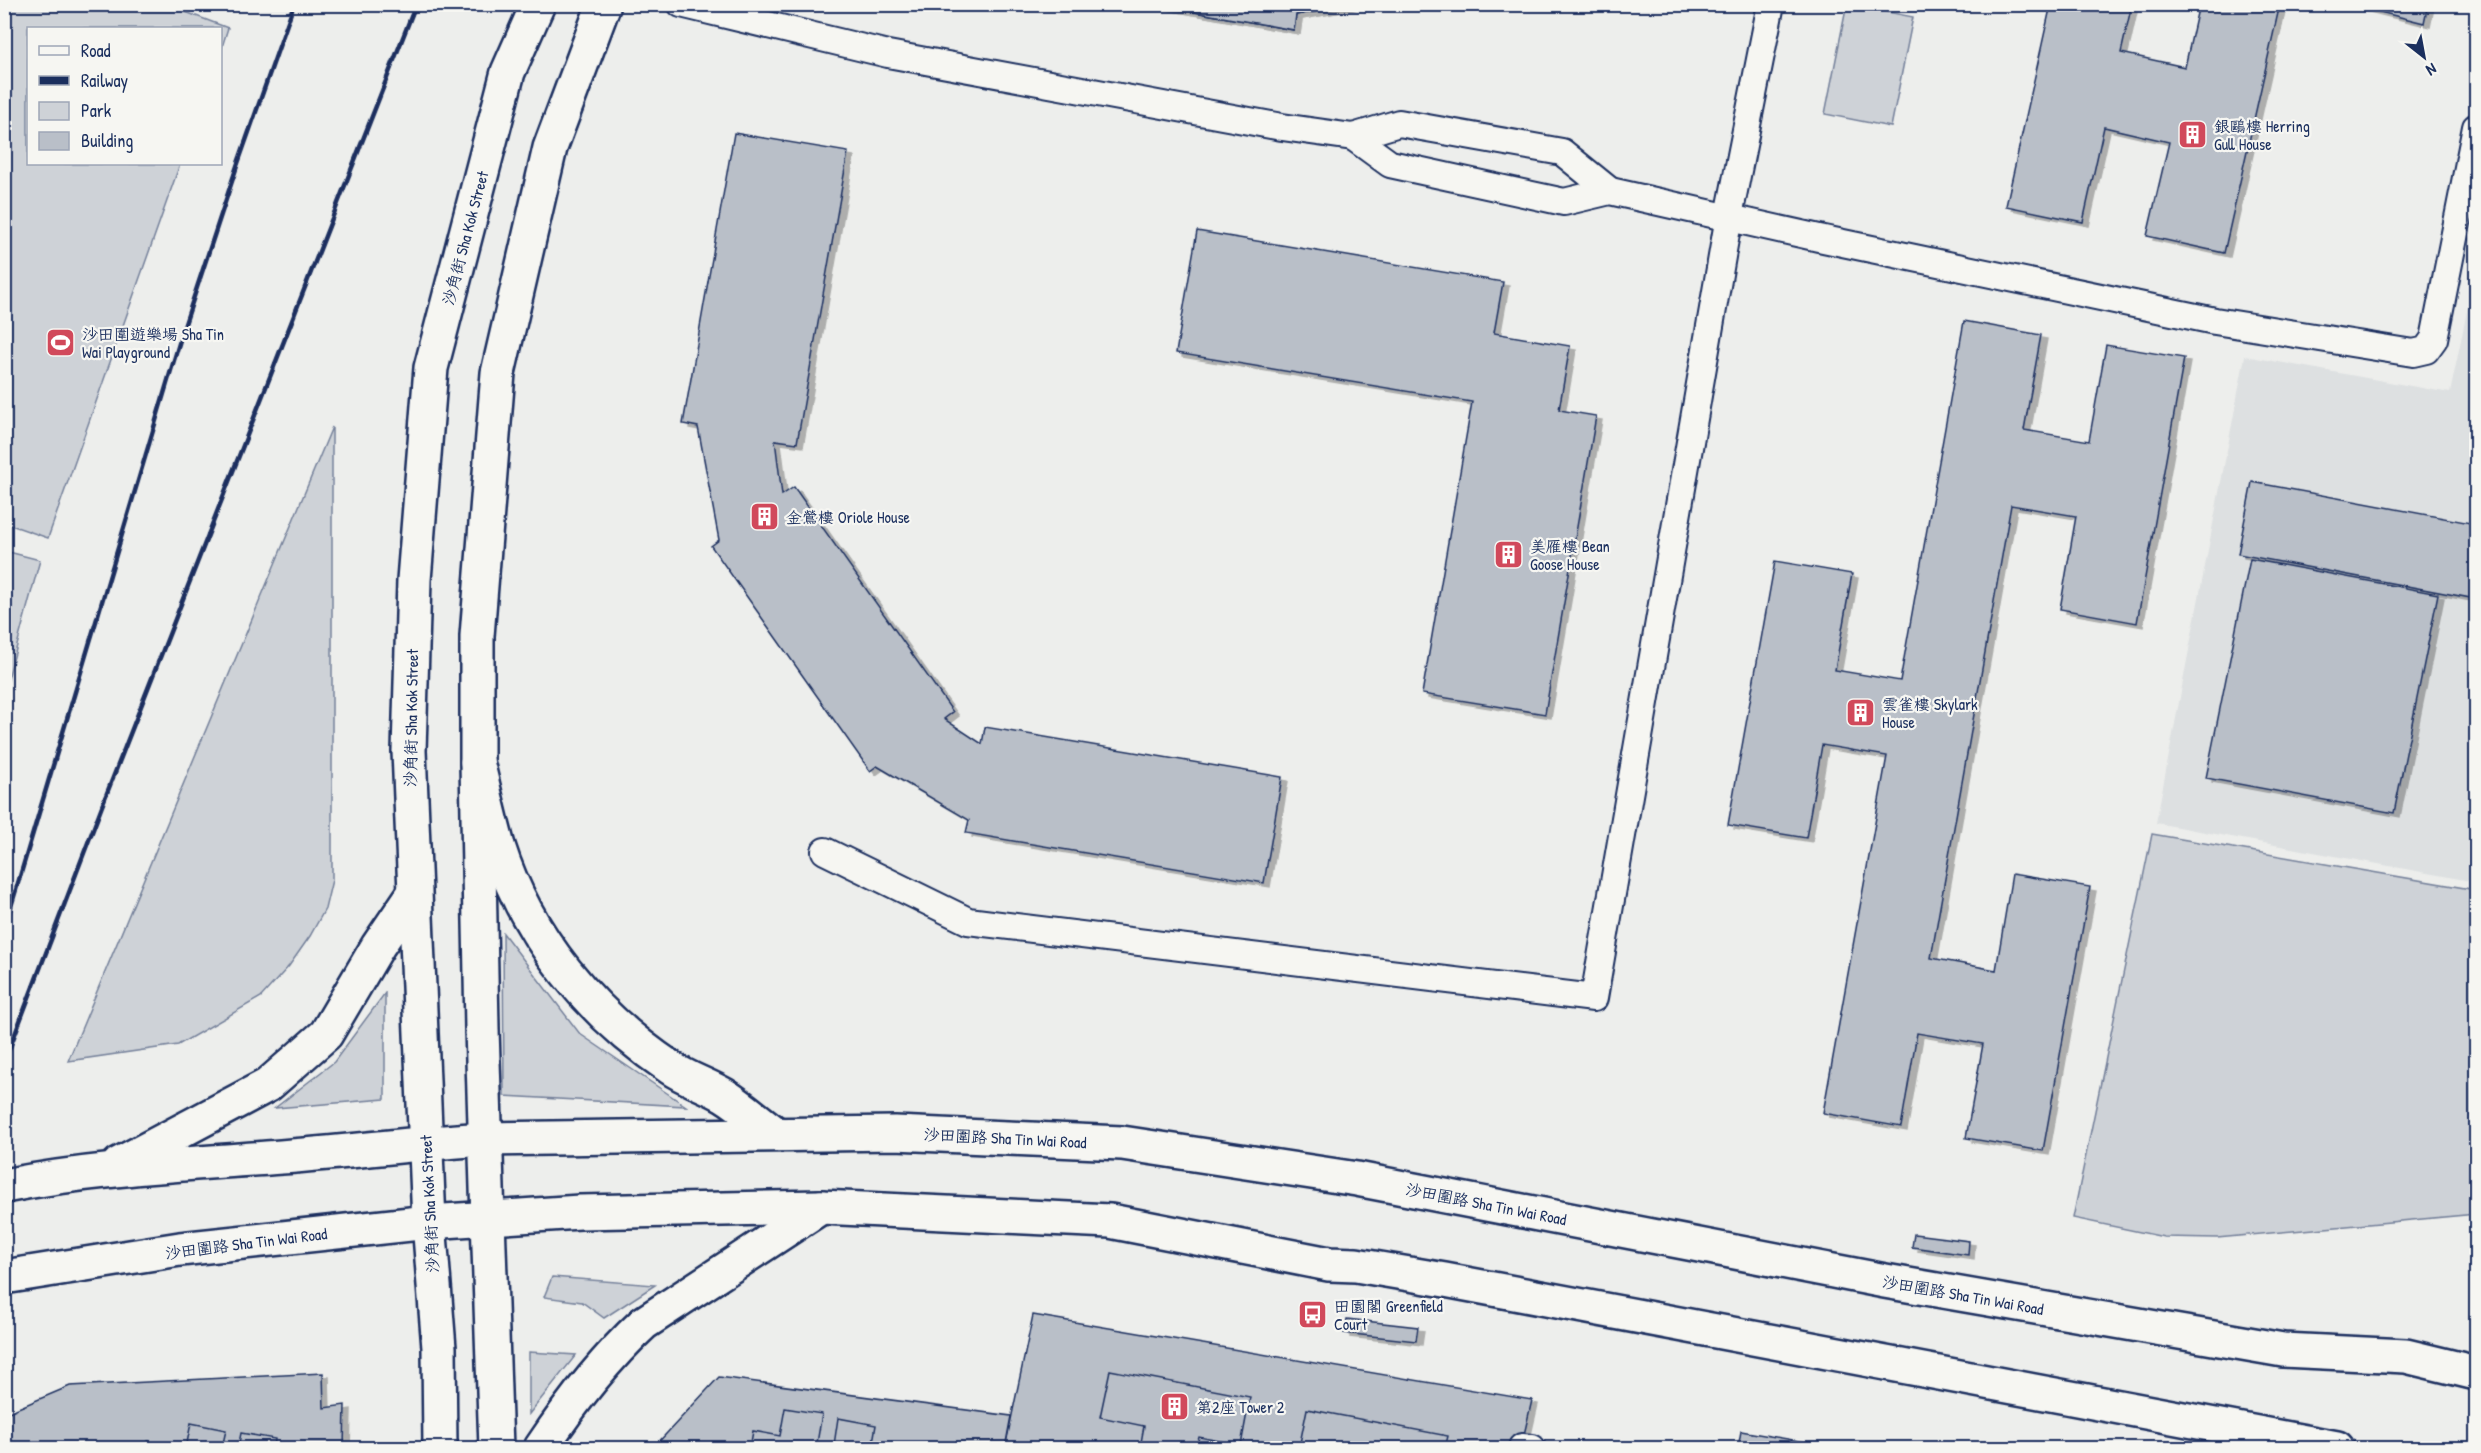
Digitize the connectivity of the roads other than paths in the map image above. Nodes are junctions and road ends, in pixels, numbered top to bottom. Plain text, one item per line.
1 (538, 4) edge
2 (604, 4) edge
3 (681, 4) edge
4 (1771, 4) edge
5 (2476, 127) edge
6 (1353, 137) junction
7 (1610, 191) junction
8 (1729, 216) junction
9 (477, 762) junction
10 (825, 851) dead end
11 (414, 893) junction
12 (775, 1133) junction
13 (485, 1139) junction
14 (425, 1142) junction
15 (107, 1171) junction
16 (4, 1186) edge
17 (821, 1207) junction
18 (488, 1219) junction
19 (429, 1222) junction
20 (4, 1277) edge
21 (2476, 1373) edge
22 (440, 1449) edge
23 (496, 1449) edge
24 (541, 1449) edge
25 (2337, 1449) edge

1 - 11 main road, 沙角街 Sha Kok Street
2 - 9 main road
3 - 6 lane
4 - 8 lane
5 - 8 lane
6 - 7 lane
6 - 7 lane
7 - 8 lane
8 - 10 lane
9 - 12 main road
9 - 13 main road
11 - 14 main road, 沙角街 Sha Kok Street
11 - 15 main road
12 - 13 main road, 沙田圍路 Sha Tin Wai Road
12 - 21 main road, 沙田圍路 Sha Tin Wai Road
13 - 14 main road, 沙田圍路 Sha Tin Wai Road
13 - 18 main road
14 - 15 main road, 沙田圍路 Sha Tin Wai Road
14 - 19 main road, 沙角街 Sha Kok Street
15 - 16 main road, 沙田圍路 Sha Tin Wai Road
17 - 18 main road, 沙田圍路 Sha Tin Wai Road
17 - 24 main road
17 - 25 main road, 沙田圍路 Sha Tin Wai Road
18 - 19 main road, 沙田圍路 Sha Tin Wai Road
18 - 23 main road
19 - 20 main road, 沙田圍路 Sha Tin Wai Road
19 - 22 main road, 沙角街 Sha Kok Street

